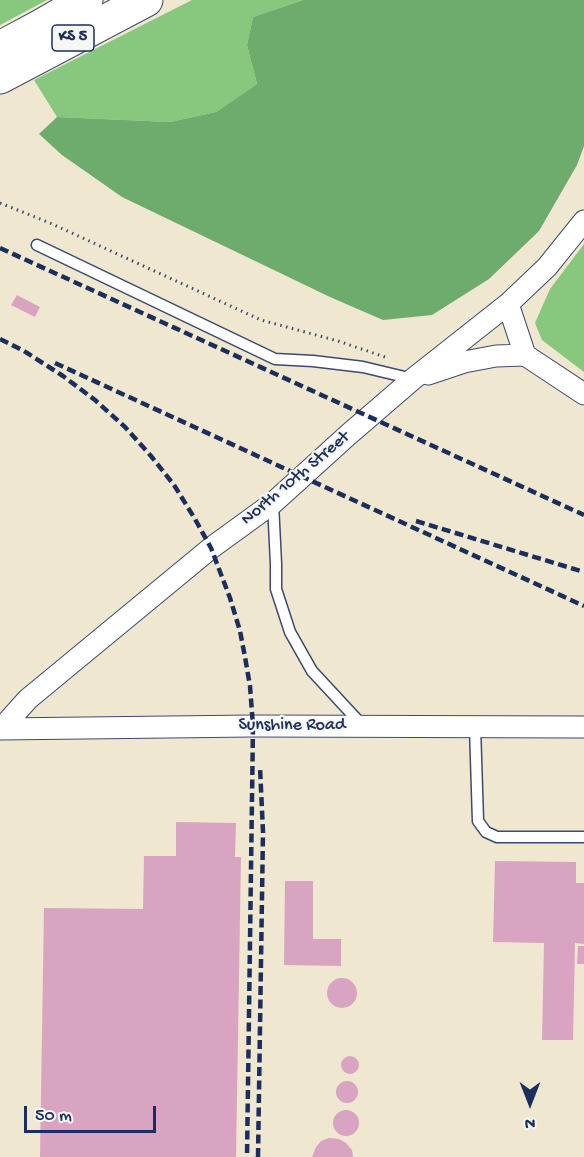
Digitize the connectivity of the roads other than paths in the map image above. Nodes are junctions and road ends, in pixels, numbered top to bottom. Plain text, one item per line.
1 (86, 0) edge
2 (146, 0) edge
3 (0, 48) edge
4 (0, 77) edge
5 (584, 221) edge
6 (37, 245) dead end
7 (508, 304) junction
8 (525, 355) junction
9 (413, 379) junction
10 (584, 394) edge
11 (273, 503) junction
12 (363, 726) junction
13 (475, 727) junction
14 (584, 727) edge
15 (1, 729) edge
16 (584, 837) edge

1 - 3 highway, KS 5
2 - 4 highway, KS 5
5 - 7 street, North 10th Street
6 - 9 lane
7 - 8 street
7 - 9 street, North 10th Street
8 - 9 street
8 - 10 street
9 - 11 street, North 10th Street
11 - 12 lane
11 - 15 street, North 10th Street
12 - 13 street, Sunshine Road
12 - 15 street, Sunshine Road
13 - 14 street, Sunshine Road
13 - 16 lane

